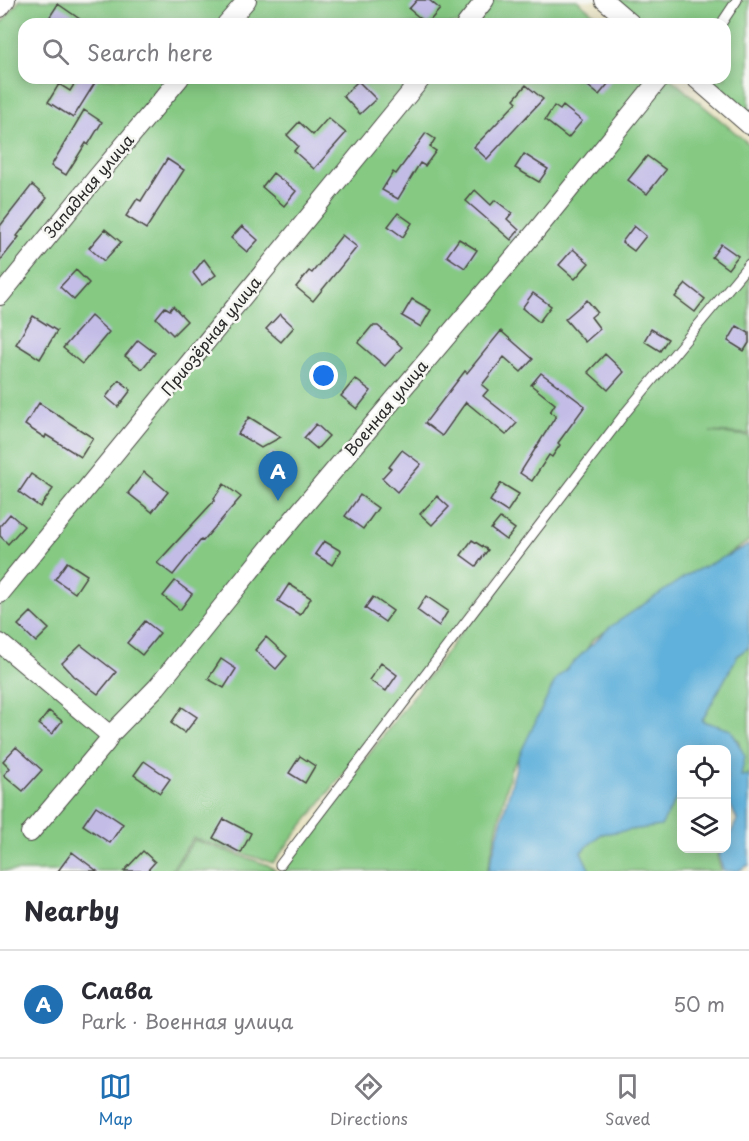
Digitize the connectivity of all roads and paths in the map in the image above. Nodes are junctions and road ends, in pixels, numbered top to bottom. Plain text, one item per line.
1 (6, 0) edge
2 (247, 0) edge
3 (485, 0) edge
4 (604, 0) edge
5 (736, 0) edge
6 (0, 8) edge
7 (231, 18) edge
8 (471, 18) edge
9 (625, 18) edge
10 (725, 18) edge
11 (175, 84) edge
12 (417, 84) edge
13 (655, 84) edge
14 (701, 84) edge
15 (749, 125) edge
16 (749, 264) edge
17 (0, 296) edge
18 (0, 594) edge
19 (0, 643) edge
20 (110, 735) junction
21 (30, 833) dead end
22 (280, 864) dead end

1 - 6 street
2 - 7 street
3 - 8 street
4 - 9 street
5 - 10 lane
11 - 17 street, Западная улица
12 - 18 street, Приозёрная улица
13 - 20 street, Военная улица
14 - 15 street
16 - 22 lane
19 - 20 street
20 - 21 street, Военная улица

